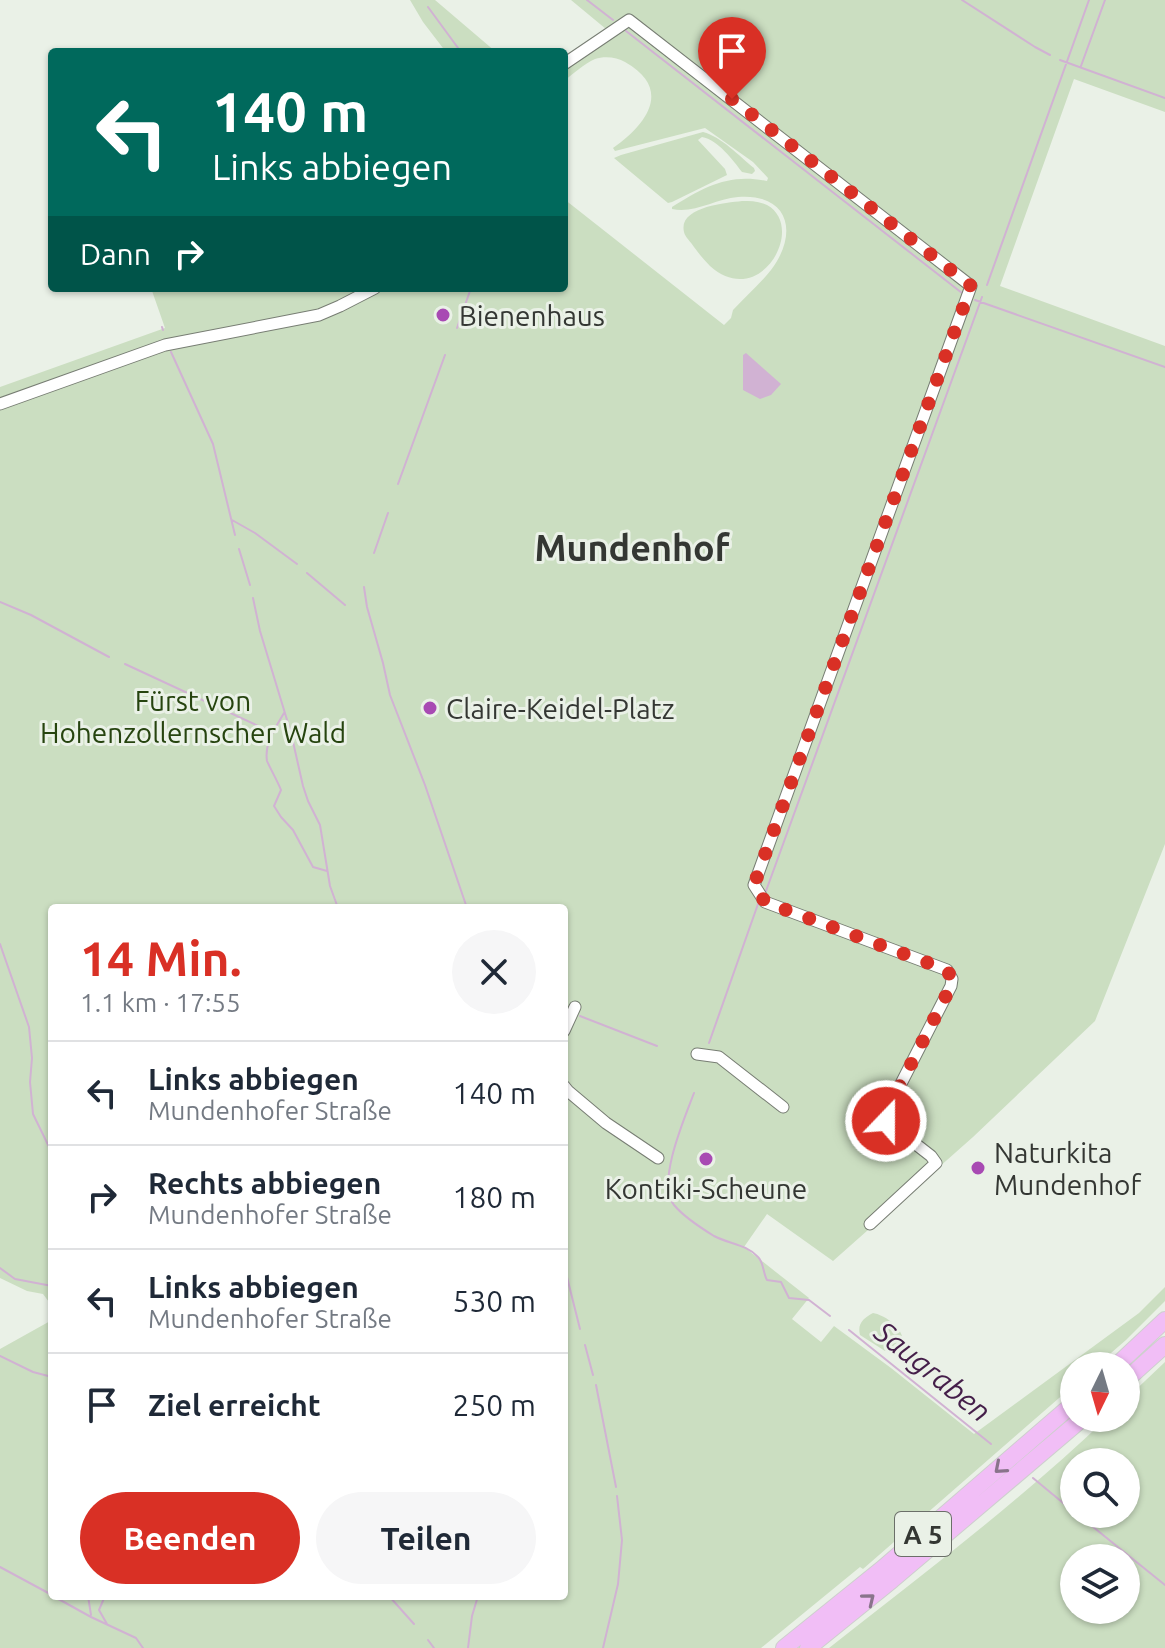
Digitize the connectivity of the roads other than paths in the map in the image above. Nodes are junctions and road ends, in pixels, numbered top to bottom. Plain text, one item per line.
1 (568, 61) edge
2 (367, 292) edge
3 (0, 404) edge
4 (575, 1007) dead end
5 (568, 1022) edge
6 (697, 1054) dead end
7 (568, 1090) edge
8 (783, 1107) dead end
9 (658, 1158) dead end
10 (870, 1224) dead end
11 (1165, 1320) edge
12 (1165, 1345) edge
13 (1131, 1352) edge
14 (1140, 1367) edge
15 (1060, 1415) edge
16 (1067, 1432) edge
17 (784, 1648) edge
18 (808, 1648) edge

1 - 10 street
2 - 3 street
4 - 5 street
6 - 8 street
7 - 9 street
11 - 13 highway
12 - 14 highway
15 -> 17 highway, A 5
18 -> 16 highway, A 5

